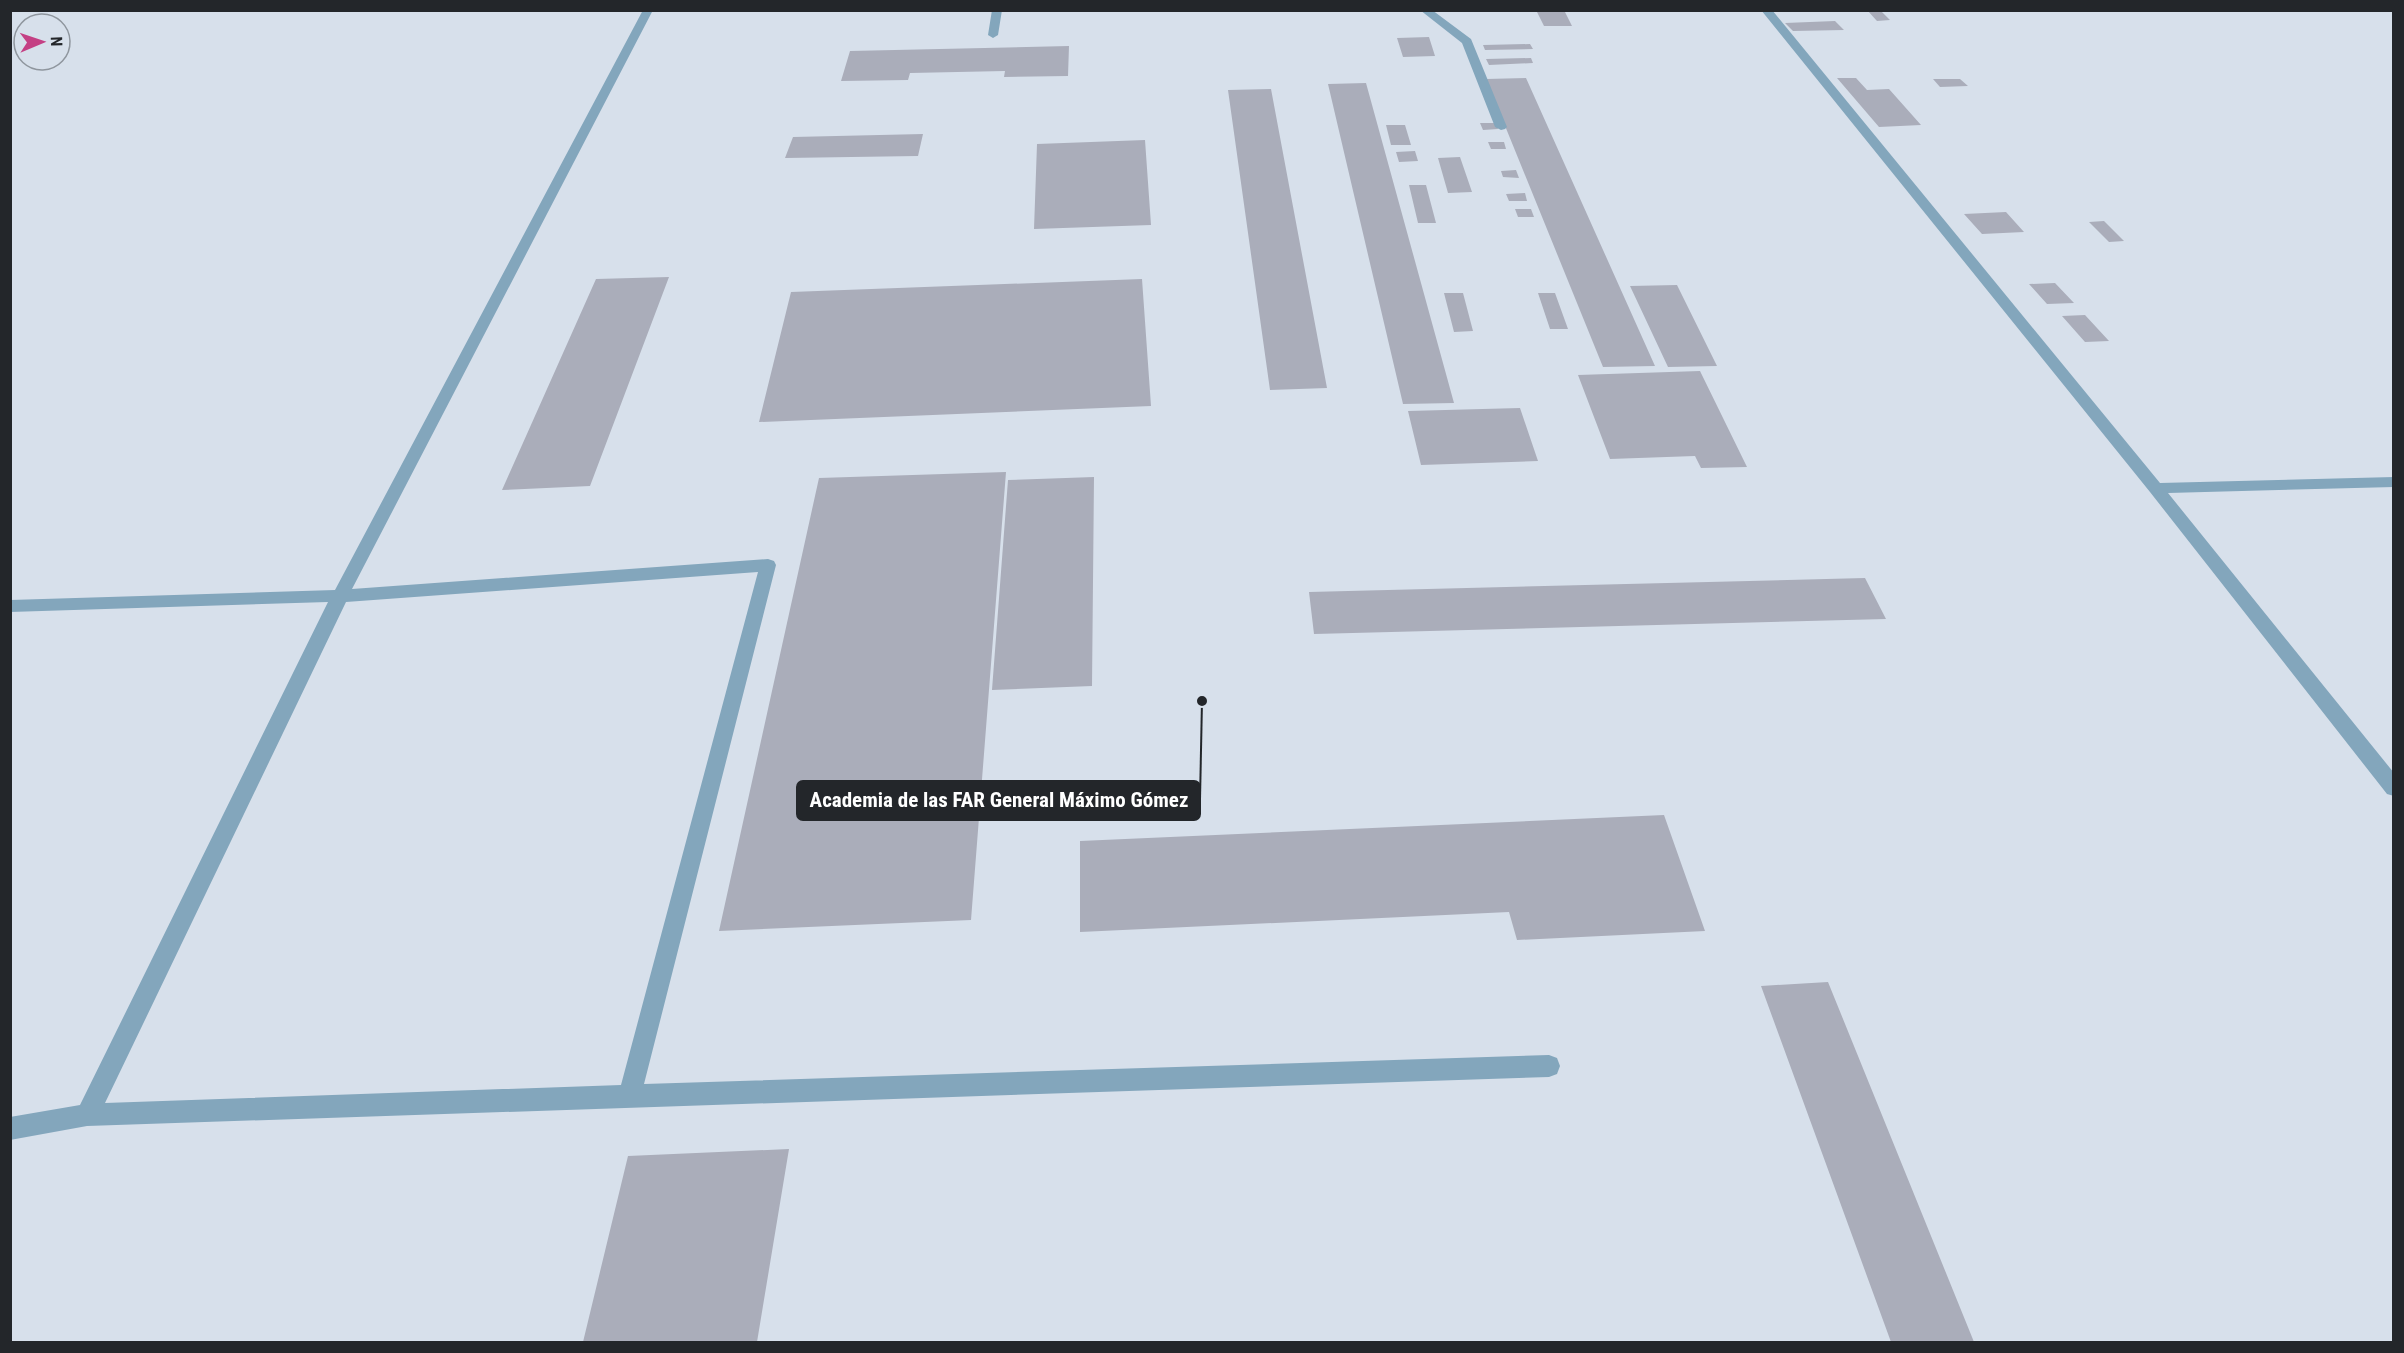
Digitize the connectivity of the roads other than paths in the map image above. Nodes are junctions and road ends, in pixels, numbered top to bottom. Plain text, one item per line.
1 (648, 10) edge
2 (996, 10) edge
3 (1425, 10) edge
4 (1766, 10) edge
5 (993, 34) dead end
6 (1501, 127) dead end
7 (2394, 482) edge
8 (2157, 488) junction
9 (340, 596) junction
10 (10, 606) edge
11 (2394, 788) edge
12 (1549, 1066) dead end
13 (630, 1096) junction
14 (87, 1115) junction
15 (10, 1129) edge

1 - 9 lane
2 - 5 lane
3 - 6 lane
4 - 8 lane
7 - 8 lane
8 - 11 lane
9 - 10 lane
9 - 13 lane
9 - 14 lane
12 - 13 lane
13 - 14 lane
14 - 15 lane

